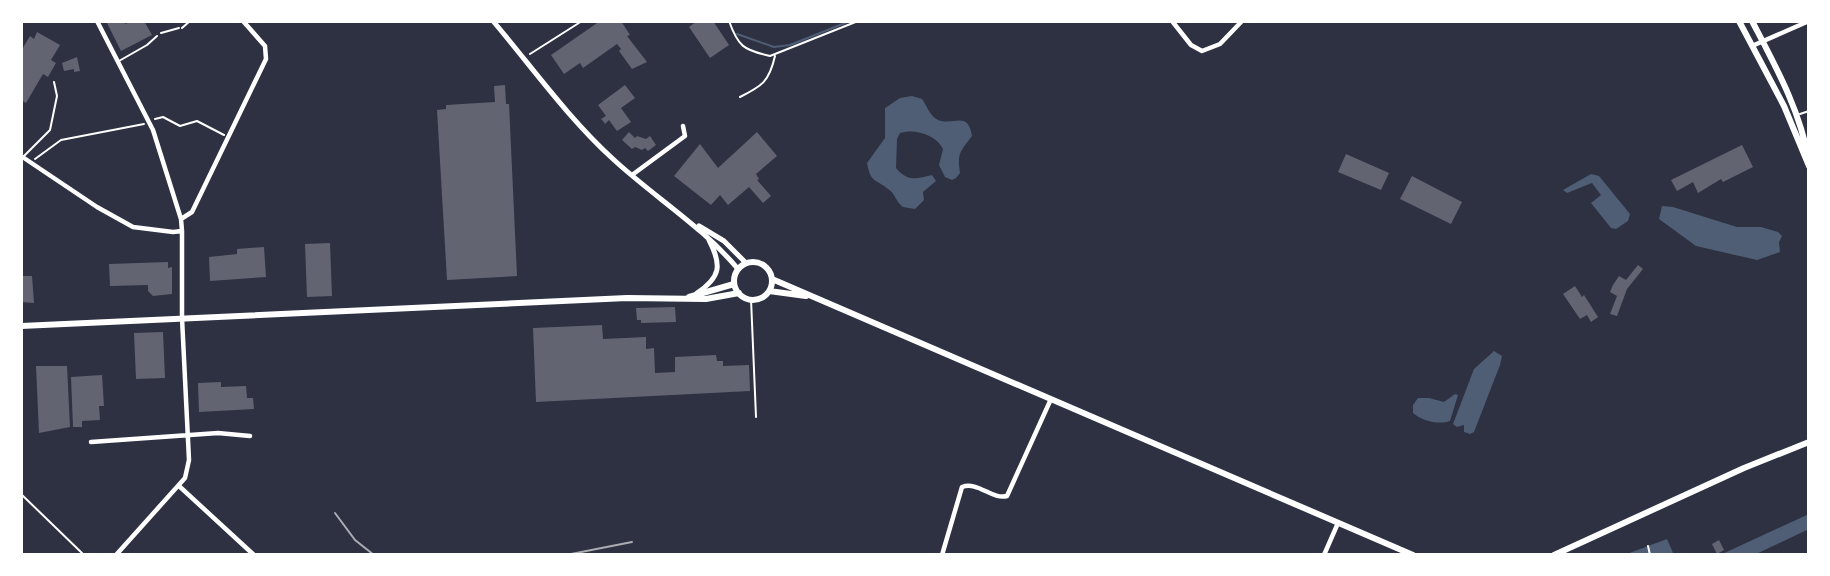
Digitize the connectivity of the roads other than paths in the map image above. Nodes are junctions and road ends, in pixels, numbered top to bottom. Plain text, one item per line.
1 (97, 21) edge
2 (190, 21) edge
3 (243, 21) edge
4 (493, 21) edge
5 (1172, 21) edge
6 (1242, 21) edge
7 (1739, 21) edge
8 (1752, 21) edge
9 (1809, 21) edge
10 (182, 28) road end
11 (157, 36) road end
12 (1762, 41) junction
13 (1752, 46) junction
14 (118, 62) junction
15 (54, 82) dead end
16 (1809, 111) edge
17 (1798, 114) junction
18 (1789, 118) junction
19 (683, 126) dead end
20 (22, 156) edge
21 (1809, 165) edge
22 (632, 175) junction
23 (181, 219) junction
24 (690, 220) junction
25 (182, 231) junction
26 (708, 237) junction
27 (746, 263) junction
28 (738, 269) junction
29 (772, 279) junction
30 (734, 284) junction
31 (769, 291) junction
32 (697, 293) junction
33 (739, 293) junction
34 (688, 297) junction
35 (811, 297) junction
36 (751, 299) junction
37 (182, 318) junction
38 (21, 326) edge
39 (1051, 398) junction
40 (756, 417) dead end
41 (188, 435) junction
42 (250, 436) dead end
43 (91, 442) dead end
44 (1809, 442) edge
45 (179, 486) junction
46 (21, 494) edge
47 (1338, 523) junction
48 (84, 555) edge
49 (116, 555) edge
50 (254, 555) edge
51 (943, 555) edge
52 (1324, 555) edge
53 (1413, 555) edge
54 (1554, 555) edge

1 - 14 street
2 - 10 lane
3 - 23 street
4 - 22 street
5 - 6 street
7 - 13 main road
8 - 12 main road
9 - 12 street
11 - 14 lane
12 - 13 street
12 - 17 main road
13 - 18 main road
14 - 23 street
15 - 20 lane
16 - 17 lane
17 - 18 lane
17 - 21 main road
18 - 21 main road
19 - 22 street
20 - 25 street
22 - 24 street
23 - 25 street
24 - 26 street
24 - 27 street
25 - 37 street
26 - 28 street
26 - 32 street
27 - 28 main road
27 - 29 main road
28 - 30 main road
29 - 31 main road
29 - 35 main road
30 - 32 main road
30 - 33 main road
31 - 35 main road
31 - 36 main road
32 - 34 main road
33 - 34 main road
33 - 36 main road
34 - 37 main road
35 - 39 main road
36 - 40 lane
37 - 38 main road
37 - 41 street
39 - 47 main road
39 - 51 street
41 - 42 street
41 - 43 street
41 - 45 street
44 - 54 main road
45 - 49 street
45 - 50 street
46 - 48 lane
47 - 52 street
47 - 53 main road

